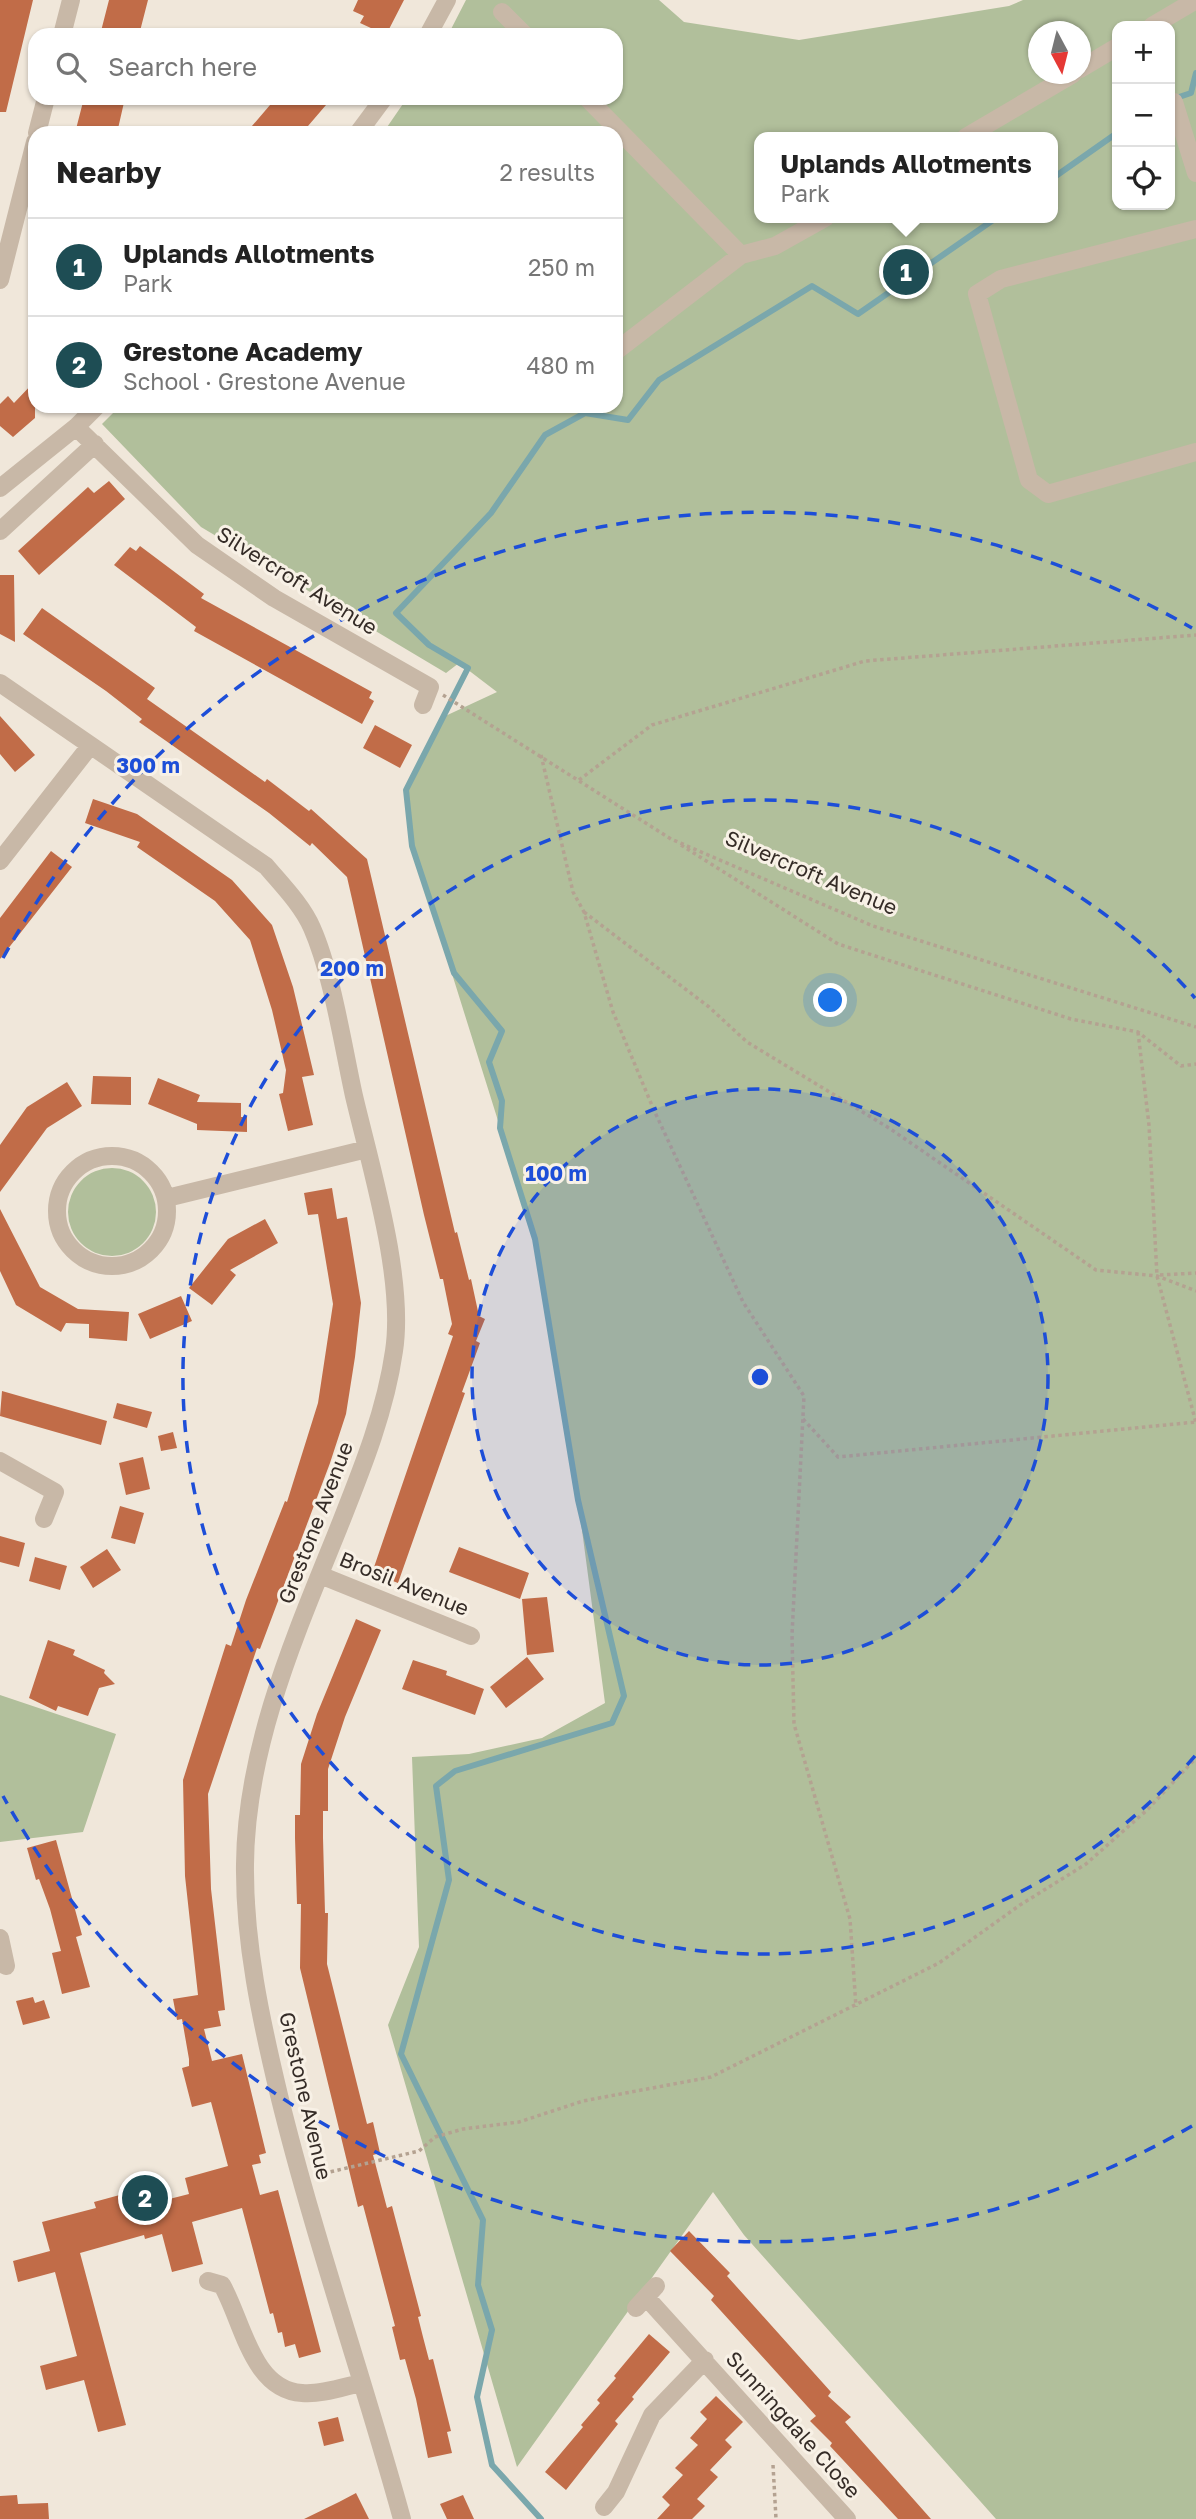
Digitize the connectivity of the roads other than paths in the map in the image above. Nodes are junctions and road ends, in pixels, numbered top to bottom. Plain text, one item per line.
1 (71, 0) edge
2 (447, 0) edge
3 (1196, 0) edge
4 (502, 12) dead end
5 (1160, 21) edge
6 (64, 28) edge
7 (432, 28) edge
8 (517, 28) edge
9 (1112, 50) edge
10 (1091, 62) edge
11 (1056, 84) edge
12 (44, 105) edge
13 (379, 105) edge
14 (593, 105) edge
15 (1175, 105) edge
16 (39, 126) edge
17 (363, 126) edge
18 (614, 126) edge
19 (974, 132) edge
20 (623, 135) edge
21 (28, 170) edge
22 (1196, 173) edge
23 (816, 223) edge
24 (1196, 229) edge
25 (741, 255) junction
26 (0, 280) edge
27 (623, 346) edge
28 (90, 413) edge
29 (76, 427) junction
30 (95, 444) junction
31 (1196, 452) edge
32 (0, 488) edge
33 (0, 531) edge
34 (0, 683) edge
35 (423, 705) dead end
36 (90, 746) junction
37 (0, 861) edge
38 (367, 1149) junction
39 (167, 1198) junction
40 (0, 1461) edge
41 (44, 1519) dead end
42 (320, 1575) junction
43 (471, 1636) dead end
44 (0, 1941) edge
45 (6, 1966) dead end
46 (208, 2281) dead end
47 (646, 2297) dead end
48 (705, 2360) junction
49 (361, 2383) junction
50 (602, 2506) dead end
51 (402, 2519) edge
52 (847, 2519) edge

1 - 6 street
2 - 7 street
3 - 5 street
4 - 8 street
9 - 10 street
11 - 19 street
12 - 16 street
13 - 17 street
14 - 18 street
15 - 22 street
20 - 25 street
21 - 26 street
23 - 25 street
24 - 31 street
25 - 27 street
28 - 29 street
29 - 30 street, Silvercroft Avenue
29 - 32 street
30 - 33 street
30 - 35 street, Silvercroft Avenue
34 - 36 street, Grestone Avenue
36 - 37 street
36 - 38 street, Grestone Avenue
38 - 39 street
38 - 42 street, Grestone Avenue
39 - 39 street
40 - 41 street
42 - 43 street, Brosil Avenue
42 - 49 street, Grestone Avenue
44 - 45 street
46 - 49 street
47 - 48 street, Sunningdale Close
48 - 50 street, Sunningdale Close
48 - 52 street, Sunningdale Close
49 - 51 street, Grestone Avenue

